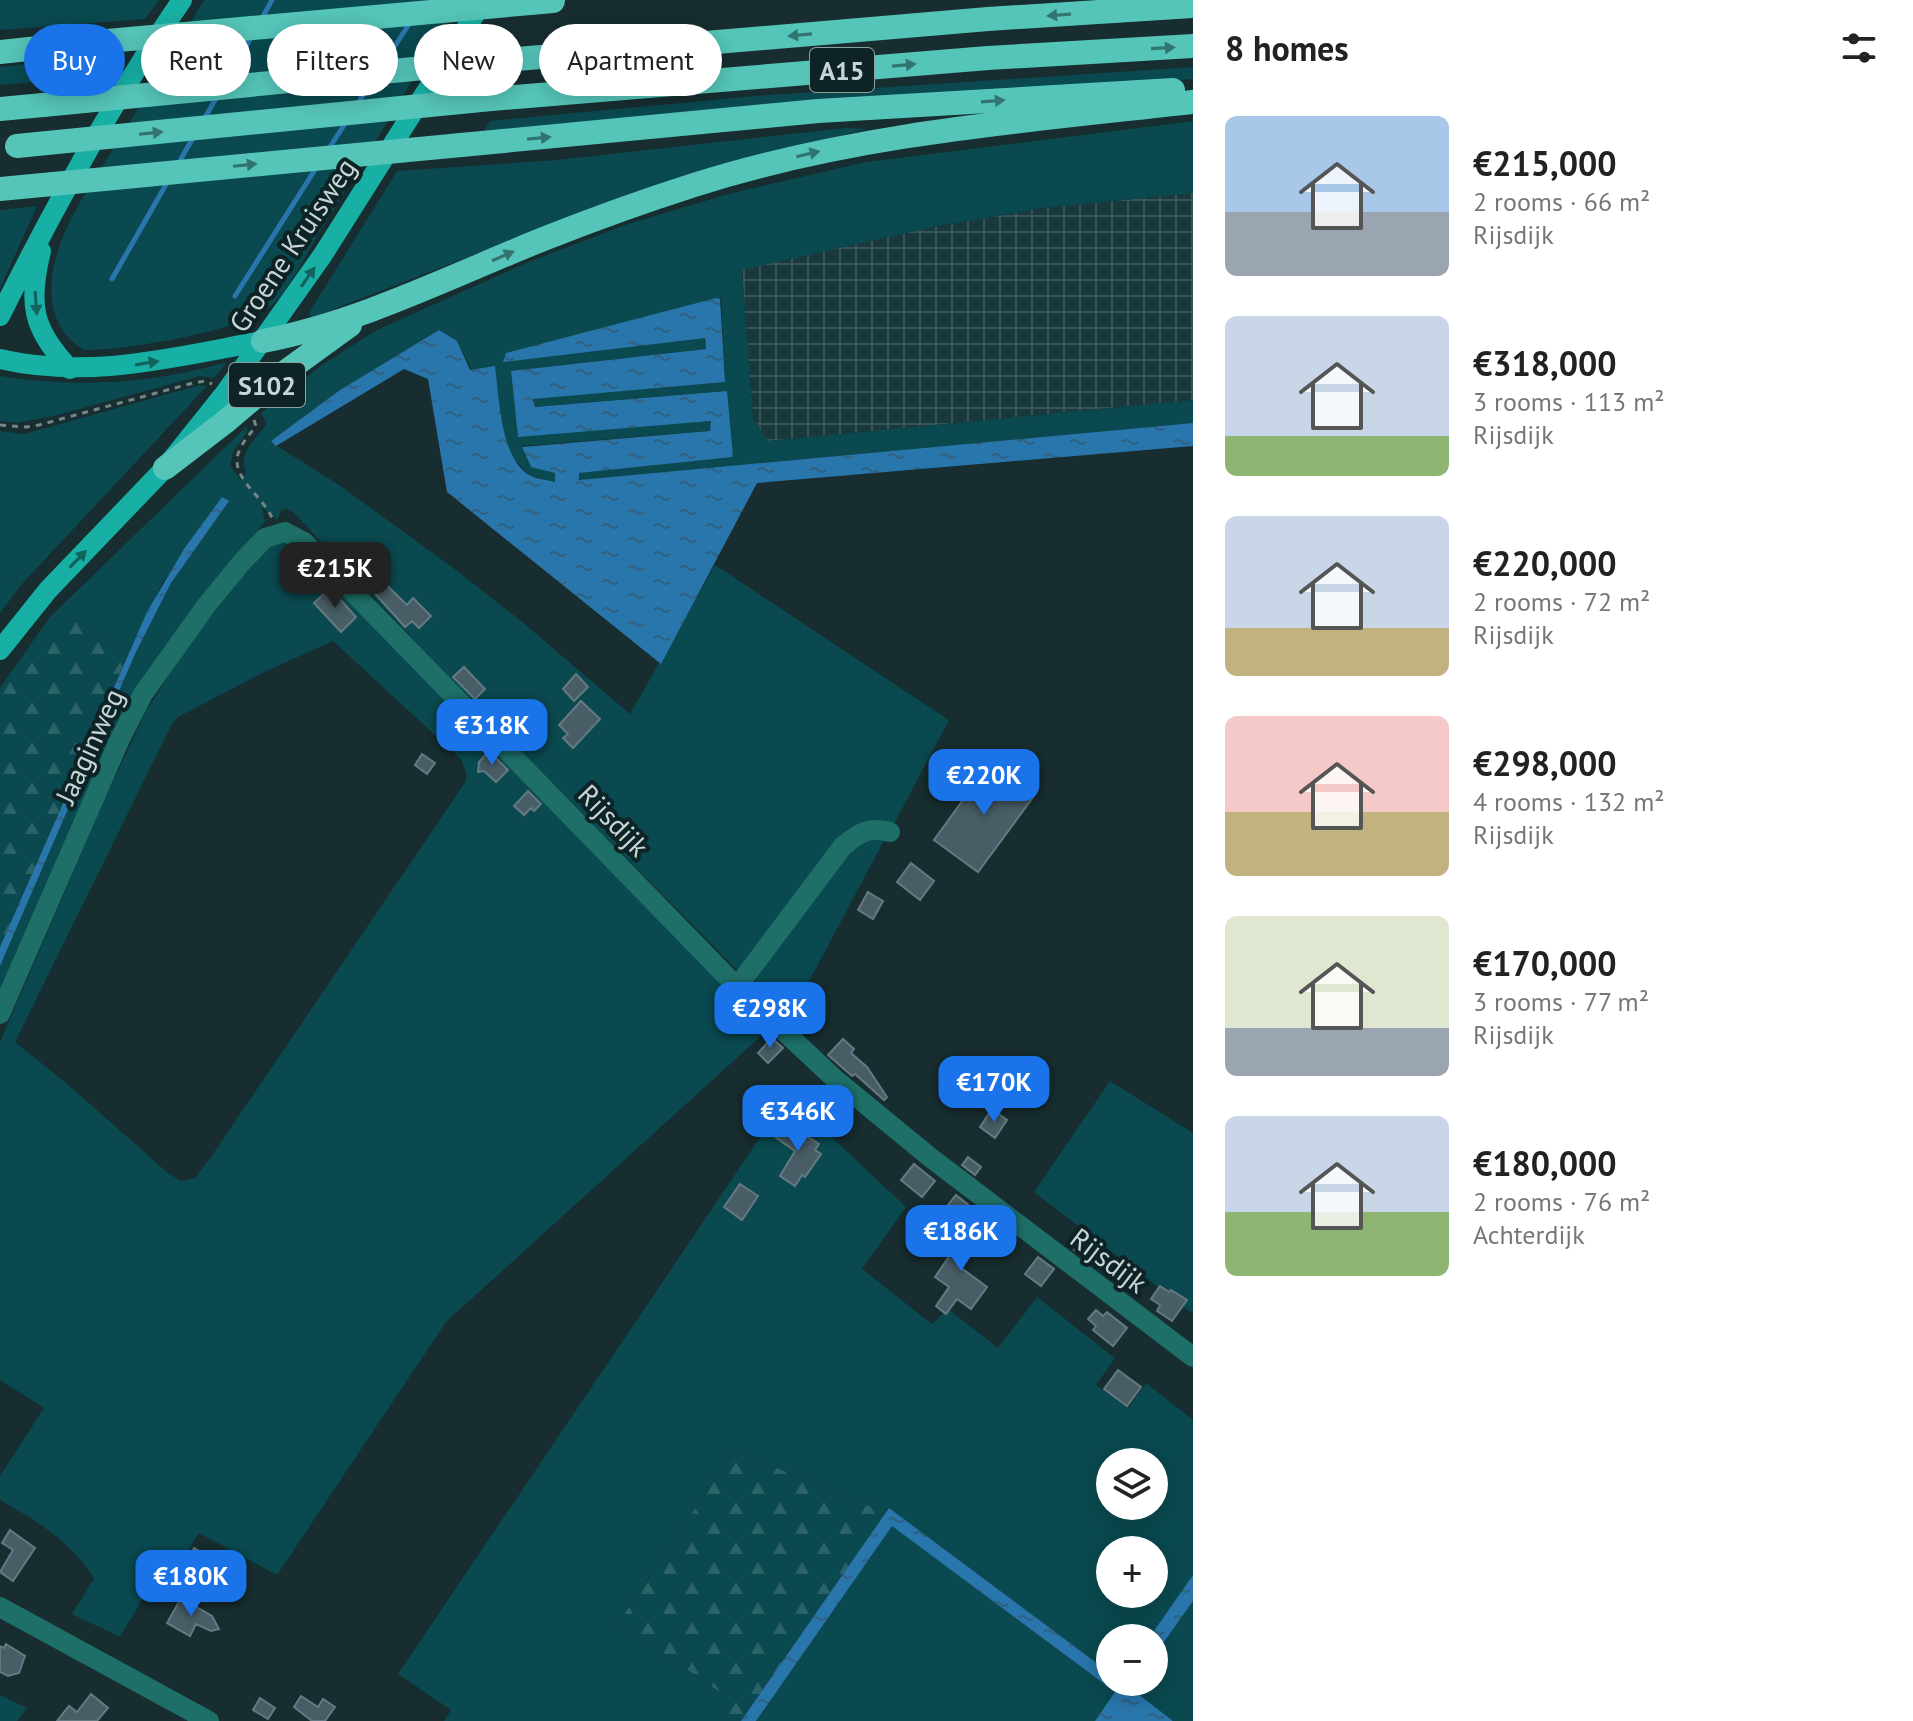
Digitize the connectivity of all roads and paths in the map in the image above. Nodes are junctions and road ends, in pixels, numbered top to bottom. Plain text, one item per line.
1 (182, 0) edge
2 (484, 0) edge
3 (562, 0) edge
4 (553, 1) edge
5 (1193, 6) edge
6 (1193, 46) edge
7 (0, 52) edge
8 (1193, 89) edge
9 (1193, 102) edge
10 (0, 109) edge
11 (9, 147) edge
12 (0, 189) edge
13 (47, 228) junction
14 (374, 307) junction
15 (0, 316) edge
16 (263, 341) junction
17 (0, 359) edge
18 (70, 369) junction
19 (232, 400) junction
20 (0, 425) edge
21 (165, 468) joint
22 (277, 533) junction
23 (0, 650) edge
24 (890, 832) dead end
25 (737, 987) junction
26 (0, 1014) edge
27 (1193, 1357) edge
28 (0, 1607) edge
29 (209, 1721) edge

1 - 13 main road
16 -> 2 main road, Groene Kruisweg / S102
3 - 4 highway
4 - 7 highway, bridge
5 -> 10 highway, A15, bridge
11 -> 6 highway, A15, bridge
12 -> 8 highway, A15, bridge
14 -> 9 highway
13 - 15 main road
13 -> 18 main road
14 - 16 highway
14 - 19 highway, S102
18 -> 16 main road, S102
16 - 19 main road, Groene Kruisweg / S102
17 - 18 main road, S102
19 - 20 path
19 - 21 highway, S102
19 - 22 path
23 -> 21 main road, S102
22 - 25 street, Rijsdijk
22 - 26 street, Jaaginweg
24 - 25 street
25 - 27 street, Rijsdijk
28 - 29 street

